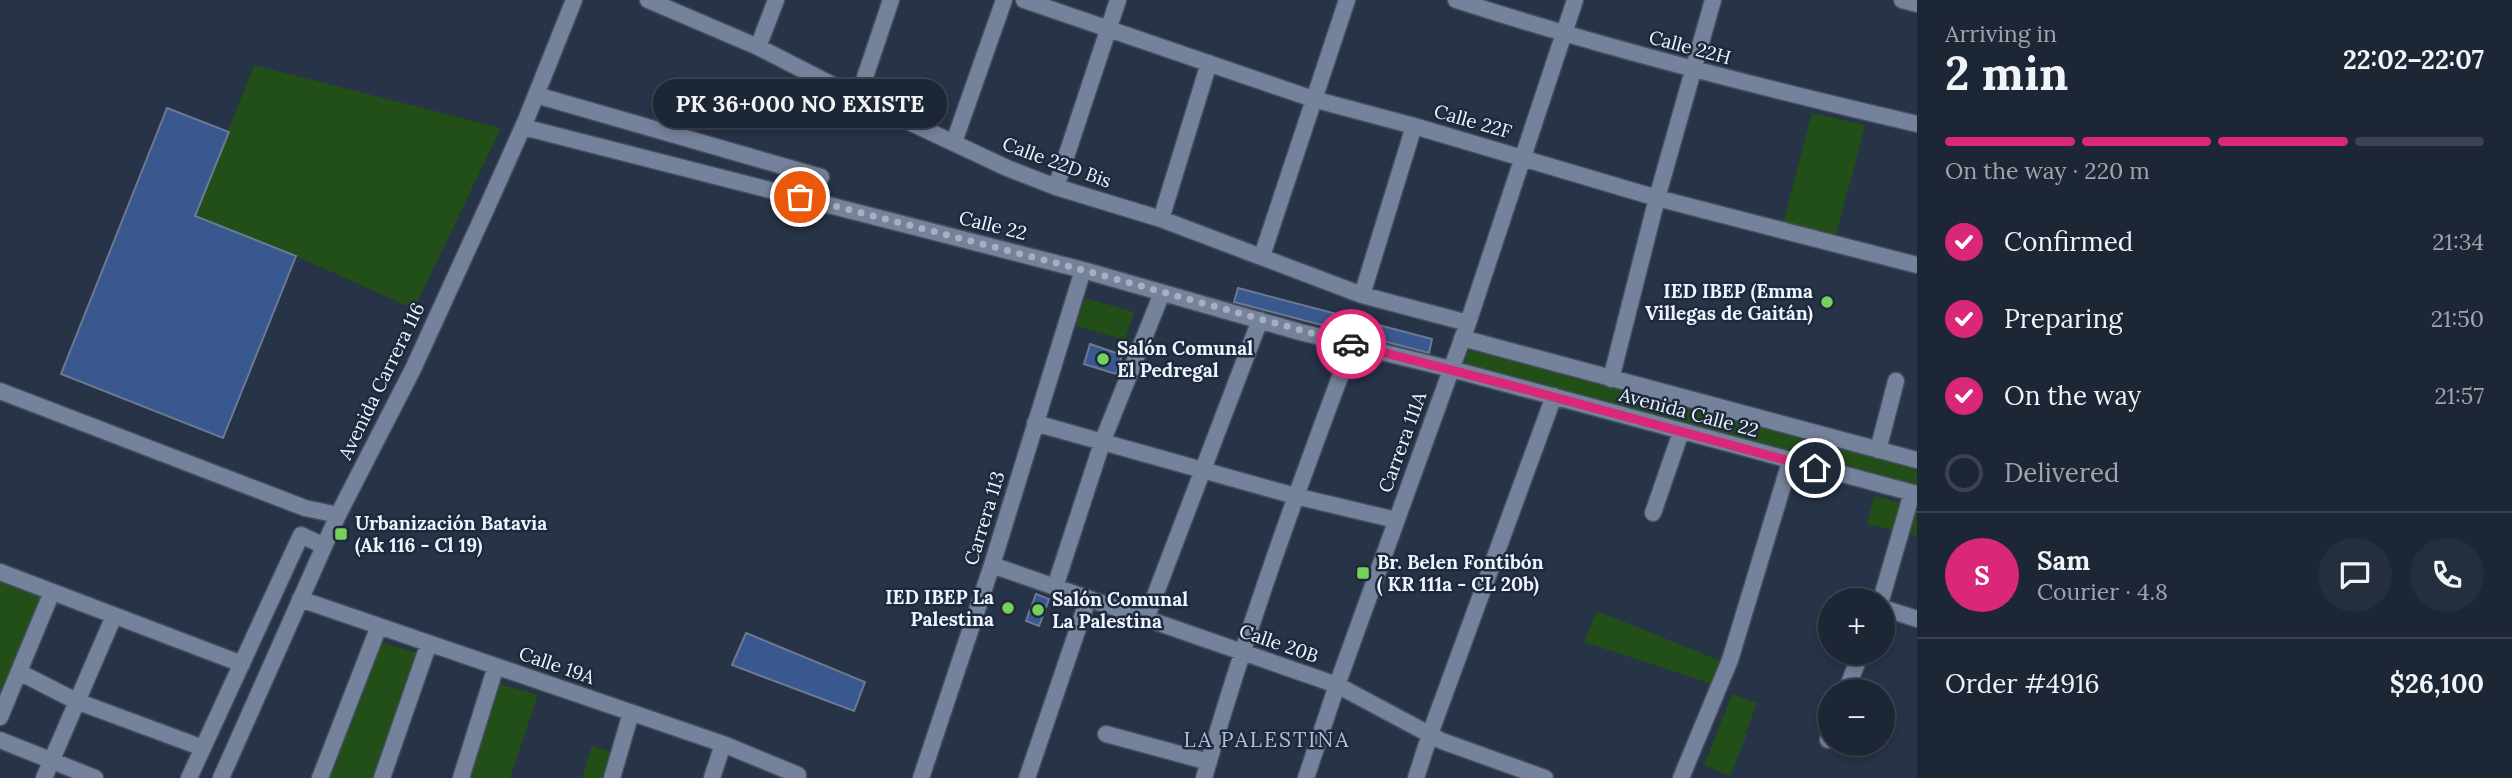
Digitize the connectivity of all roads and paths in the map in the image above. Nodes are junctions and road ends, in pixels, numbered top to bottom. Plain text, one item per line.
1 (574, 0) edge
2 (648, 0) edge
3 (776, 0) edge
4 (891, 0) edge
5 (1004, 0) edge
6 (1024, 0) edge
7 (1118, 0) edge
8 (1347, 0) edge
9 (1456, 0) edge
10 (1575, 0) edge
11 (1713, 0) edge
12 (1902, 0) edge
13 (1917, 4) edge
14 (1109, 29) junction
15 (1564, 35) junction
16 (758, 47) junction
17 (1209, 63) junction
18 (1694, 70) junction
19 (536, 95) junction
20 (858, 98) junction
21 (1312, 99) junction
22 (1917, 124) edge
23 (1414, 126) junction
24 (523, 127) junction
25 (954, 142) junction
26 (1523, 158) junction
27 (821, 177) dead end
28 (1056, 187) junction
29 (1657, 198) junction
30 (1161, 219) junction
31 (1262, 256) junction
32 (1917, 264) edge
33 (1083, 270) junction
34 (1162, 293) junction
35 (1362, 295) junction
36 (1260, 320) junction
37 (1465, 330) junction
38 (1352, 345) junction
39 (1451, 369) junction
40 (1611, 379) junction
41 (1896, 381) dead end
42 (0, 391) edge
43 (1554, 397) junction
44 (1035, 423) junction
45 (1681, 432) junction
46 (1103, 440) junction
47 (1878, 450) junction
48 (1917, 460) edge
49 (1790, 462) junction
50 (1203, 469) junction
51 (1914, 494) edge
52 (1295, 496) junction
53 (1653, 513) dead end
54 (338, 515) junction
55 (1396, 520) junction
56 (324, 546) junction
57 (992, 565) junction
58 (0, 572) edge
59 (1055, 587) junction
60 (1885, 588) edge
61 (52, 592) junction
62 (1088, 598) junction
63 (300, 599) junction
64 (1895, 612) edge
65 (114, 616) junction
66 (1146, 618) junction
67 (1917, 619) edge
68 (379, 626) junction
69 (429, 643) junction
70 (1241, 652) junction
71 (242, 664) junction
72 (496, 666) junction
73 (19, 672) junction
74 (1337, 685) junction
75 (76, 701) junction
76 (631, 713) junction
77 (0, 717) edge
78 (1106, 734) dead end
79 (1430, 734) junction
80 (0, 740) edge
81 (723, 744) junction
82 (203, 748) junction
83 (51, 760) junction
84 (1207, 770) edge
85 (798, 775) dead end
86 (44, 778) edge
87 (95, 778) edge
88 (189, 778) edge
89 (221, 778) edge
90 (320, 778) edge
91 (382, 778) edge
92 (461, 778) edge
93 (612, 778) edge
94 (712, 778) edge
95 (921, 778) edge
96 (1027, 778) edge
97 (1306, 778) edge
98 (1416, 778) edge
99 (1545, 778) edge
100 (1681, 778) edge

1 - 19 street, Avenida Carrera 116
2 - 16 street, Calle 22D Bis
3 - 16 street
4 - 20 street
5 - 25 street
6 - 14 street, Calle 22F
7 - 14 street
8 - 21 street
9 - 15 street, Calle 22H
10 - 15 street, Carrera 111A
11 - 18 street
12 - 13 street
14 - 17 street, Calle 22F
14 - 28 street
15 - 18 street, Calle 22H
15 - 26 street, Carrera 111A
16 - 20 street, Calle 22D Bis
17 - 21 street, Calle 22F
17 - 30 street
18 - 22 street, Calle 22H
18 - 29 street
19 - 24 street, Avenida Carrera 116
19 - 27 street
20 - 25 street, Calle 22D Bis
21 - 23 street, Calle 22F
21 - 31 street
23 - 26 street, Calle 22F
23 - 35 street
24 - 33 street, Calle 22
24 - 54 street, Avenida Carrera 116
25 - 28 street, Calle 22D Bis
26 - 29 street, Calle 22F
26 - 37 street, Carrera 111A
28 - 30 street, Calle 22D Bis
29 - 32 street, Calle 22F
29 - 40 street
30 - 31 street, Calle 22D Bis
31 - 35 street, Calle 22D Bis
33 - 34 street, Calle 22
33 - 44 street, Carrera 113
34 - 36 street, Calle 22
34 - 46 street
35 - 37 street, Calle 22D Bis
36 - 38 street, Calle 22
36 - 50 street
37 - 39 street, Carrera 111A
37 - 40 street, Avenida Calle 22
38 - 39 street, Calle 22
38 - 52 street
39 - 43 street, Avenida Calle 22
39 - 55 street, Carrera 111A
40 - 47 street, Avenida Calle 22
41 - 47 street
42 - 54 street
43 - 45 street, Avenida Calle 22
43 - 79 street
44 - 46 street
44 - 57 street, Carrera 113
45 - 49 street, Avenida Calle 22
45 - 53 street
46 - 50 street
46 - 59 street
47 - 48 street, Avenida Calle 22
49 - 51 street, Avenida Calle 22
49 - 100 street
50 - 52 street
50 - 66 street
51 - 60 street
52 - 55 street
52 - 70 street
54 - 56 street, Avenida Carrera 116
55 - 74 street, Carrera 111A
56 - 63 street, Avenida Carrera 116
56 - 71 street
57 - 59 street, Calle 20B
57 - 95 street, Carrera 113
58 - 61 street
59 - 62 street, Calle 20B
61 - 65 street
61 - 73 street
62 - 66 street, Calle 20B
62 - 96 street
63 - 68 street, Calle 19A
63 - 89 street, Avenida Carrera 116
64 - 67 street
65 - 71 street
65 - 75 street
66 - 70 street, Calle 20B
68 - 69 street, Calle 19A
68 - 90 street
69 - 72 street, Calle 19A
69 - 91 street
70 - 74 street, Calle 20B
70 - 84 street
71 - 82 street
72 - 76 street, Calle 19A
72 - 92 street
73 - 75 street
73 - 77 street
74 - 79 street, Calle 20B
74 - 97 street, Carrera 111A
75 - 82 street
75 - 83 street
76 - 81 street, Calle 19A
76 - 93 street
78 - 84 street
79 - 98 street
79 - 99 street, Calle 20B
80 - 83 street
81 - 85 street, Calle 19A
81 - 94 street
82 - 88 street
83 - 86 street
83 - 87 street

